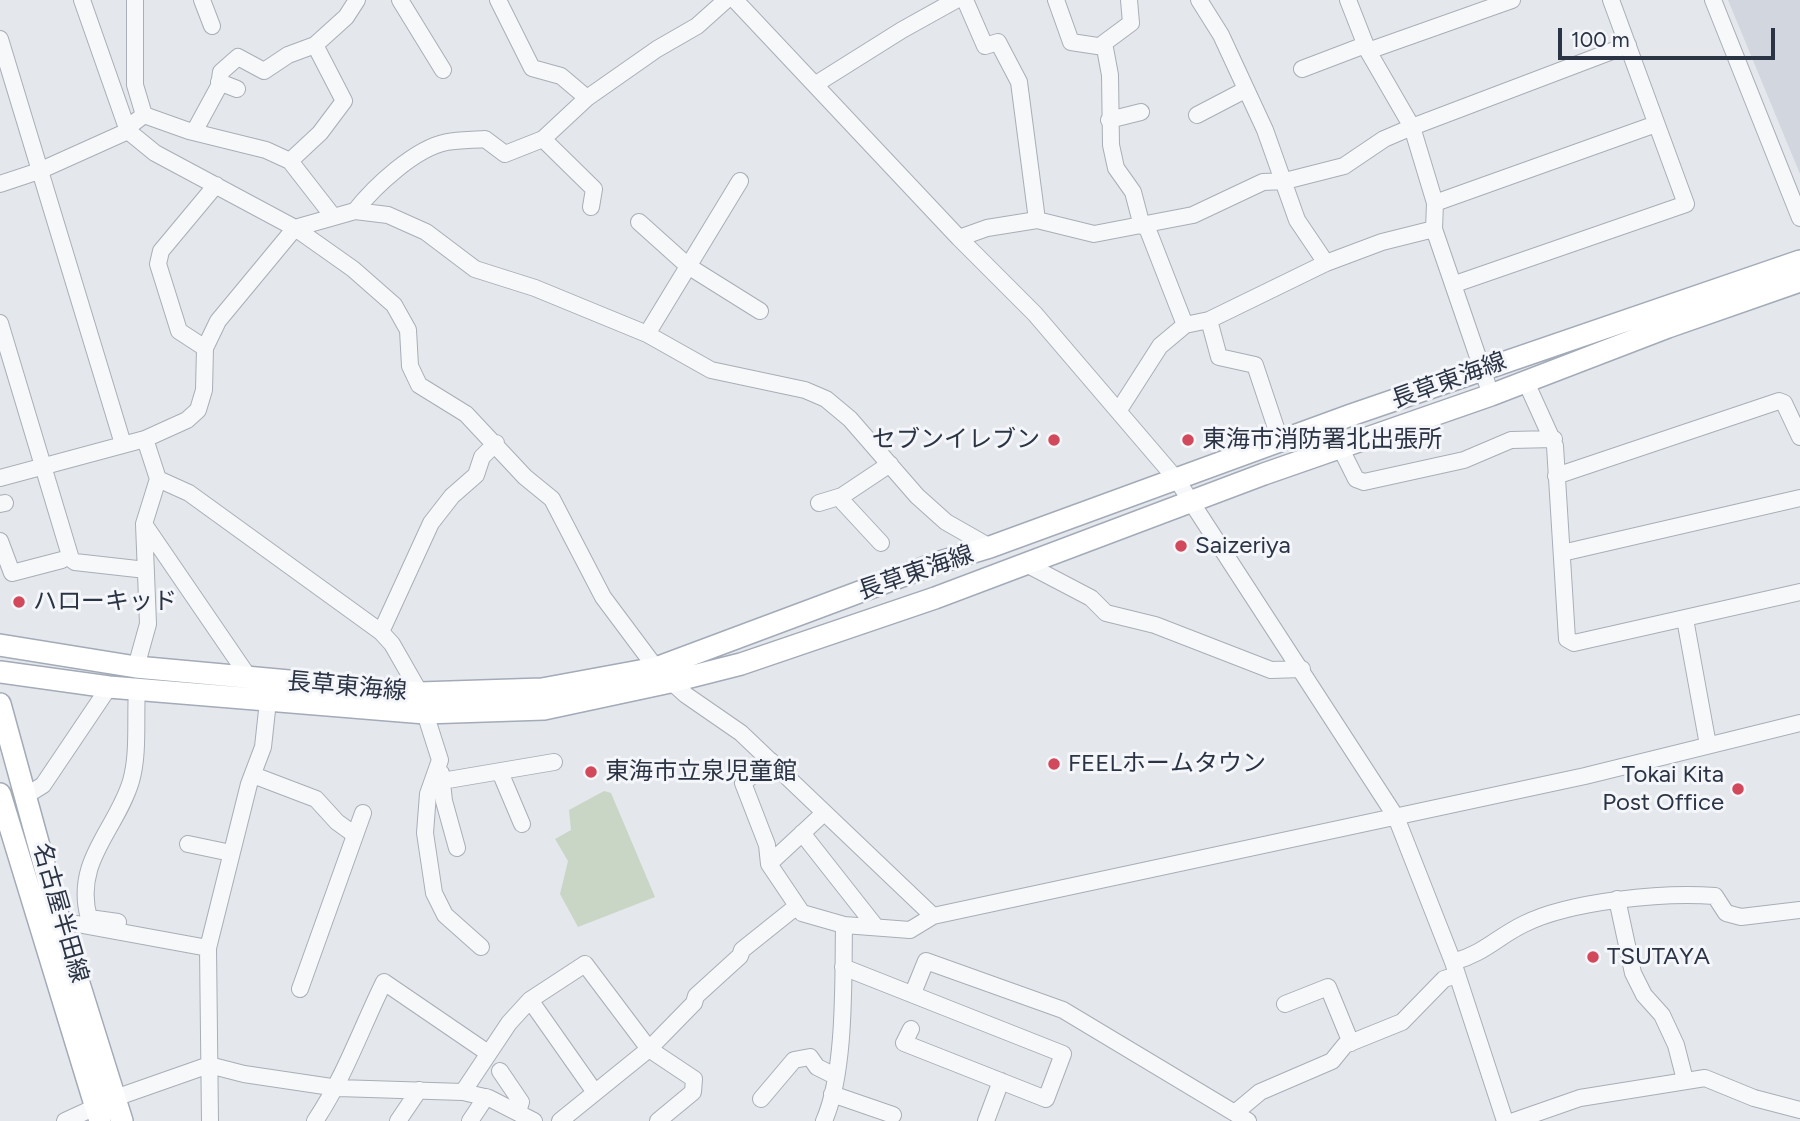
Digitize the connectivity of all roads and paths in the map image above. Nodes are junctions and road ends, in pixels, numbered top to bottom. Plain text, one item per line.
1 (135, 0) edge
2 (202, 0) edge
3 (357, 0) edge
4 (400, 0) edge
5 (498, 0) edge
6 (726, 0) edge
7 (735, 0) edge
8 (956, 0) edge
9 (965, 0) edge
10 (1056, 0) edge
11 (1129, 0) edge
12 (1199, 0) edge
13 (1348, 0) edge
14 (1512, 0) edge
15 (1611, 0) edge
16 (1713, 0) edge
17 (86, 1) edge
18 (212, 26) dead end
19 (0, 39) edge
20 (315, 45) junction
21 (1628, 45) junction
22 (1104, 47) junction
23 (1367, 48) junction
24 (1302, 69) dead end
25 (443, 70) dead end
26 (219, 82) junction
27 (816, 84) junction
28 (237, 89) dead end
29 (1245, 90) junction
30 (587, 98) junction
31 (1141, 111) dead end
32 (144, 115) junction
33 (1197, 115) dead end
34 (1109, 120) junction
35 (1657, 124) junction
36 (1412, 127) junction
37 (127, 129) junction
38 (194, 132) junction
39 (543, 139) junction
40 (290, 161) junction
41 (39, 172) junction
42 (740, 181) dead end
43 (1285, 181) junction
44 (0, 184) edge
45 (216, 185) junction
46 (1436, 203) junction
47 (591, 207) dead end
48 (355, 211) junction
49 (332, 215) junction
50 (1800, 218) edge
51 (1037, 220) junction
52 (639, 222) dead end
53 (1144, 226) junction
54 (295, 228) junction
55 (1434, 229) junction
56 (959, 238) junction
57 (1800, 261) edge
58 (1326, 263) junction
59 (688, 266) junction
60 (1800, 281) edge
61 (1455, 284) junction
62 (760, 311) dead end
63 (1209, 320) junction
64 (0, 323) edge
65 (1185, 325) junction
66 (647, 334) junction
67 (205, 348) junction
68 (1482, 372) junction
69 (1526, 382) junction
70 (1490, 395) junction
71 (1119, 410) junction
72 (1800, 437) edge
73 (145, 439) junction
74 (1554, 439) junction
75 (496, 443) junction
76 (1281, 443) junction
77 (123, 444) junction
78 (1340, 447) junction
79 (890, 464) junction
80 (43, 466) junction
81 (1556, 476) junction
82 (0, 478) edge
83 (158, 479) junction
84 (1177, 480) junction
85 (842, 496) junction
86 (1800, 498) edge
87 (1191, 501) junction
88 (819, 503) dead end
89 (144, 524) junction
90 (0, 541) edge
91 (881, 543) dead end
92 (990, 547) junction
93 (1562, 553) junction
94 (62, 559) dead end
95 (1028, 565) junction
96 (4, 566) edge
97 (146, 570) junction
98 (1800, 592) edge
99 (1685, 619) junction
100 (382, 632) junction
101 (0, 645) edge
102 (136, 667) junction
103 (1302, 669) junction
104 (0, 672) edge
105 (663, 675) junction
106 (250, 678) junction
107 (109, 687) junction
108 (137, 690) junction
109 (268, 701) junction
110 (422, 703) junction
111 (0, 704) edge
112 (1800, 723) edge
113 (1708, 745) junction
114 (440, 760) junction
115 (771, 761) junction
116 (554, 762) dead end
117 (500, 772) junction
118 (253, 775) junction
119 (442, 781) junction
120 (0, 794) edge
121 (27, 795) junction
122 (363, 813) dead end
123 (824, 813) junction
124 (1396, 817) junction
125 (522, 824) dead end
126 (802, 833) junction
127 (355, 835) junction
128 (188, 844) dead end
129 (457, 848) dead end
130 (231, 853) junction
131 (769, 864) junction
132 (1617, 899) junction
133 (797, 906) junction
134 (1800, 910) edge
135 (933, 916) junction
136 (845, 925) junction
137 (61, 926) junction
138 (876, 927) junction
139 (116, 931) junction
140 (481, 947) dead end
141 (208, 948) junction
142 (843, 967) junction
143 (1455, 968) junction
144 (300, 989) dead end
145 (913, 993) junction
146 (530, 1000) junction
147 (1285, 1004) dead end
148 (911, 1029) dead end
149 (1351, 1043) junction
150 (649, 1049) junction
151 (488, 1053) junction
152 (209, 1065) junction
153 (500, 1071) dead end
154 (835, 1076) junction
155 (1685, 1080) junction
156 (1001, 1082) junction
157 (338, 1088) junction
158 (419, 1090) junction
159 (594, 1091) junction
160 (463, 1092) junction
161 (832, 1094) junction
162 (486, 1097) junction
163 (116, 1098) junction
164 (761, 1098) dead end
165 (1800, 1110) edge
166 (518, 1112) junction
167 (98, 1115) edge
168 (893, 1115) dead end
169 (1242, 1116) edge
170 (65, 1121) edge
171 (122, 1121) edge
172 (210, 1121) edge
173 (315, 1121) edge
174 (398, 1121) edge
175 (470, 1121) edge
176 (534, 1121) edge
177 (560, 1121) edge
178 (658, 1121) edge
179 (824, 1121) edge
180 (986, 1121) edge
181 (1506, 1121) edge
182 (1514, 1121) edge

1 - 32 street
2 - 18 street
3 - 20 street
4 - 25 street
5 - 30 street
6 - 30 street
7 - 27 street
8 - 27 street
9 - 51 street
10 - 22 street
11 - 22 street
12 - 29 street
13 - 23 street
14 - 23 street
15 - 21 street
16 - 50 street
17 - 37 street
19 - 41 street
20 - 26 street
20 - 40 street
21 - 35 street
21 - 36 street
22 - 34 street
23 - 24 street
23 - 36 street
26 - 28 street
26 - 38 street
27 - 56 street
29 - 33 street
29 - 43 street
30 - 39 street
31 - 34 street
32 - 37 street
32 - 38 street
34 - 53 street
35 - 46 street
35 - 61 street
36 - 43 street
36 - 46 street
37 - 41 street
37 - 45 street
38 - 40 street
39 - 47 street
39 - 48 street
40 - 49 street
41 - 44 street
41 - 77 street
42 - 59 street
43 - 53 street
43 - 58 street
45 - 54 street
45 - 67 street
46 - 55 street
48 - 49 street
48 - 66 street
49 - 54 street
51 - 53 street
51 - 56 street
52 - 59 street
53 - 65 street
54 - 67 street
54 - 75 street
55 - 58 street
55 - 61 street
56 - 71 street
57 - 68 main road, 長草東海線
58 - 63 street
59 - 62 street
59 - 66 street
60 - 69 main road, 長草東海線
61 - 68 street
63 - 65 street
63 - 76 street
64 - 80 street
65 - 71 street
66 - 79 street
67 - 73 street
68 - 70 street
68 - 76 main road, 長草東海線
69 - 70 main road, 長草東海線
69 - 74 street
70 - 78 main road, 長草東海線
71 - 84 street
72 - 81 street
73 - 77 street
73 - 83 street
74 - 78 street
74 - 81 street
75 - 100 street
75 - 105 street
76 - 84 main road, 長草東海線
77 - 80 street
78 - 87 main road, 長草東海線
79 - 85 street
79 - 92 street
80 - 82 street
80 - 97 street
81 - 93 street
83 - 89 street
83 - 100 street
84 - 87 street
84 - 92 main road, 長草東海線
85 - 88 street
85 - 91 street
86 - 93 street
87 - 95 main road, 長草東海線
87 - 103 street
89 - 97 street
89 - 106 street
90 - 96 street
92 - 105 main road, 長草東海線
93 - 99 street
94 - 96 street
95 - 103 street
95 - 105 main road, 長草東海線
97 - 102 street
98 - 99 street
99 - 113 street
100 - 110 street
101 - 102 main road, 長草東海線
102 - 106 main road, 長草東海線
103 - 124 street
104 - 107 main road, 長草東海線
105 - 110 main road, 長草東海線
105 - 115 street
106 - 110 main road, 長草東海線
107 - 108 main road, 長草東海線
107 - 121 street
108 - 109 main road, 長草東海線
108 - 139 street
109 - 110 main road, 長草東海線
109 - 118 street
110 - 114 street
111 - 121 main road, 名古屋半田線
112 - 113 street
113 - 124 street
114 - 119 street
114 - 140 street
115 - 123 street
115 - 131 street
116 - 117 street
117 - 119 street
117 - 125 street
118 - 127 street
118 - 130 street
119 - 129 street
120 - 167 main road, 名古屋半田線
121 - 137 main road, 名古屋半田線
122 - 127 street
123 - 126 street
123 - 135 street
124 - 135 street
124 - 143 street
126 - 131 street
126 - 138 street
127 - 144 street
128 - 130 street
130 - 141 street
131 - 133 street
132 - 134 street
132 - 143 street
132 - 155 street
133 - 136 street
133 - 150 street
135 - 138 street
136 - 138 street
136 - 142 street
137 - 139 street
137 - 163 main road, 名古屋半田線
139 - 141 street
141 - 152 street
142 - 145 street
142 - 154 street
143 - 149 street
143 - 181 street
145 - 156 street
145 - 169 street
146 - 150 street
146 - 151 street
146 - 159 street
147 - 149 street
148 - 156 street
149 - 169 street
150 - 159 street
150 - 178 street
151 - 157 street
151 - 160 street
152 - 157 street
152 - 163 street
152 - 172 street
153 - 166 street
154 - 161 street
154 - 164 street
155 - 165 street
155 - 182 street
156 - 180 street
157 - 158 street
157 - 173 street
158 - 160 street
158 - 174 street
159 - 177 street
160 - 162 street
161 - 168 street
161 - 179 street
162 - 166 street
162 - 175 street
163 - 167 street
163 - 171 main road, 名古屋半田線
166 - 176 street
167 - 170 street

